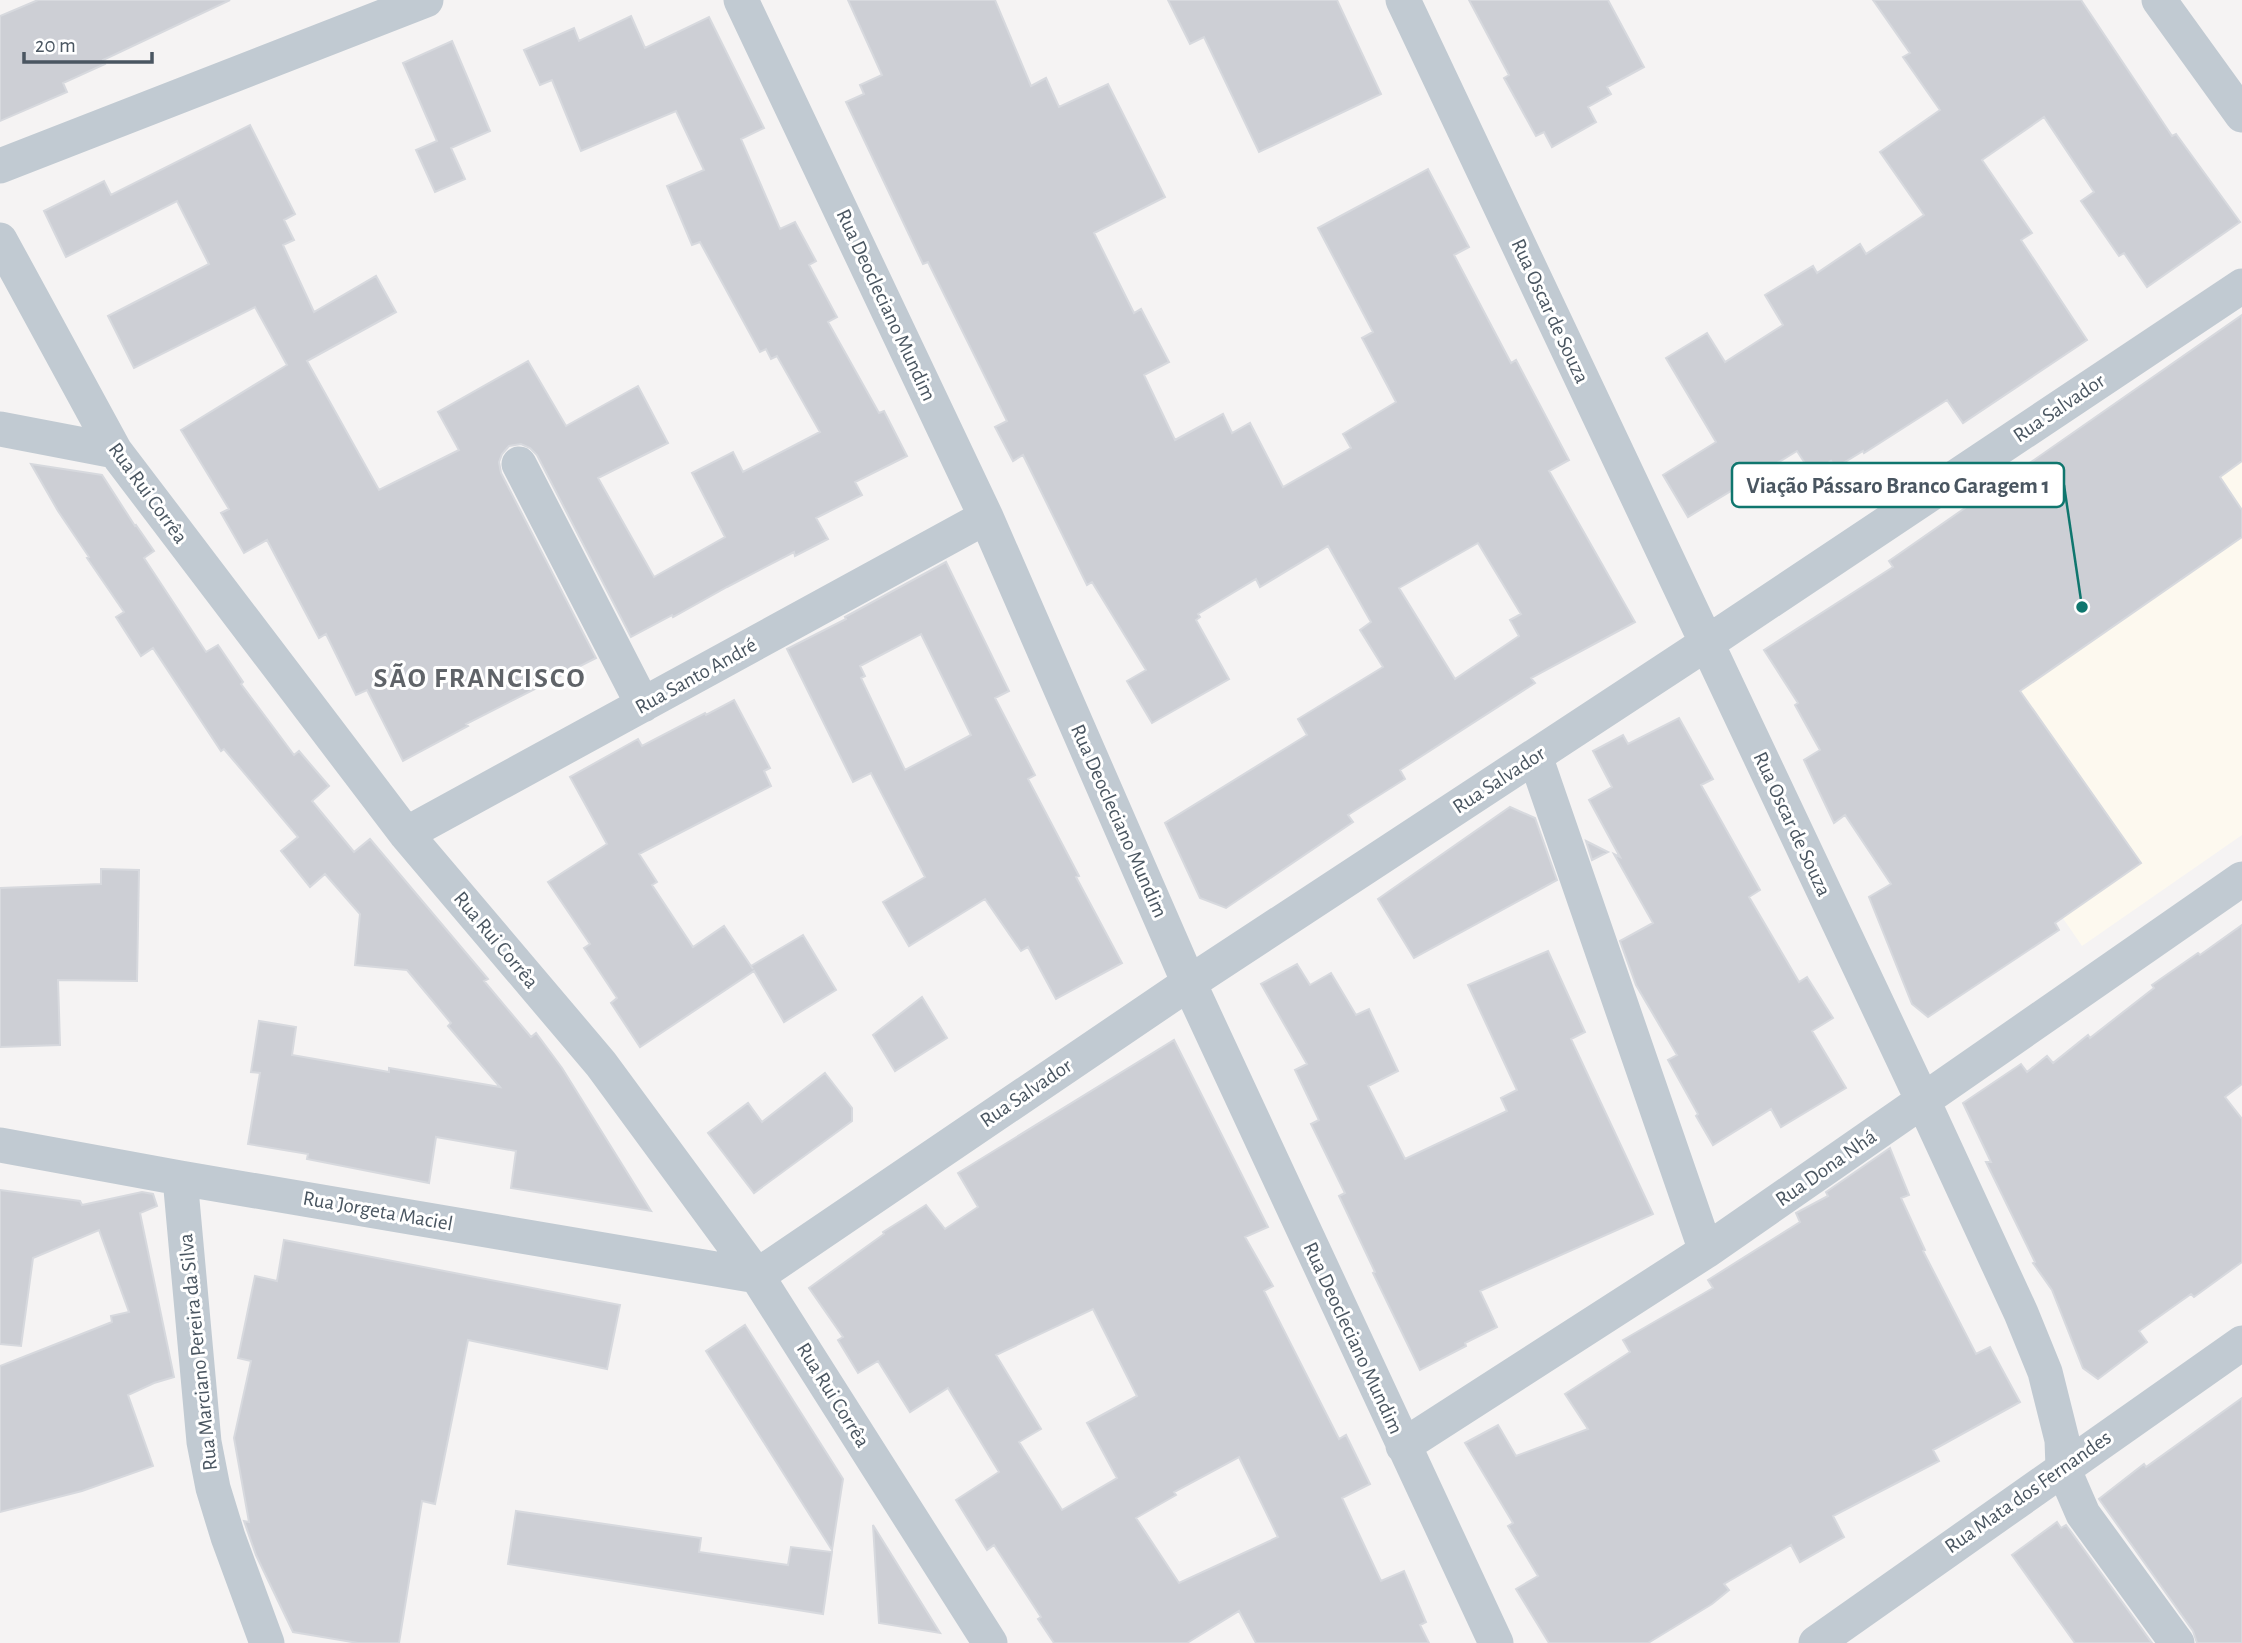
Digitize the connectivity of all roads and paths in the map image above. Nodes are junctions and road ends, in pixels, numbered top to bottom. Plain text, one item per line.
1 (426, 0) edge
2 (741, 0) edge
3 (1403, 0) edge
4 (2159, 0) edge
5 (2242, 115) edge
6 (0, 166) edge
7 (0, 240) edge
8 (2242, 286) edge
9 (0, 429) edge
10 (115, 451) junction
11 (519, 464) dead end
12 (986, 517) junction
13 (1707, 643) junction
14 (643, 705) junction
15 (1535, 756) junction
16 (406, 834) junction
17 (2242, 878) edge
18 (1189, 983) junction
19 (1923, 1101) junction
20 (0, 1145) edge
21 (180, 1178) junction
22 (1706, 1251) junction
23 (757, 1276) junction
24 (2242, 1343) edge
25 (1403, 1446) junction
26 (2063, 1468) junction
27 (267, 1643) edge
28 (990, 1643) edge
29 (1496, 1643) edge
30 (1816, 1643) edge
31 (2177, 1643) edge

1 - 6 street
2 - 12 street, Rua Deocleciano Mundim
3 - 13 street, Rua Oscar de Souza
4 - 5 street
7 - 10 street, Rua Rui Corrêa
8 - 13 street, Rua Salvador
9 - 10 street
10 - 16 street, Rua Rui Corrêa
11 - 14 street
12 - 14 street, Rua Santo André
12 - 18 street, Rua Deocleciano Mundim
13 - 15 street, Rua Salvador
13 - 19 street, Rua Oscar de Souza
14 - 16 street, Rua Santo André
15 - 18 street, Rua Salvador
15 - 22 street
16 - 23 street, Rua Rui Corrêa
17 - 19 street, Rua Dona Nhá
18 - 23 street, Rua Salvador
18 - 25 street, Rua Deocleciano Mundim
19 - 22 street, Rua Dona Nhá
19 - 26 street, Rua Oscar de Souza
20 - 21 street, Rua Jorgeta Maciel
21 - 23 street, Rua Jorgeta Maciel
21 - 27 street, Rua Marciano Pereira da Silva
22 - 25 street, Rua Dona Nhá
23 - 28 street, Rua Rui Corrêa
24 - 26 street, Rua Mata dos Fernandes
25 - 29 street, Rua Deocleciano Mundim
26 - 30 street, Rua Mata dos Fernandes
26 - 31 street, Rua Oscar de Souza

